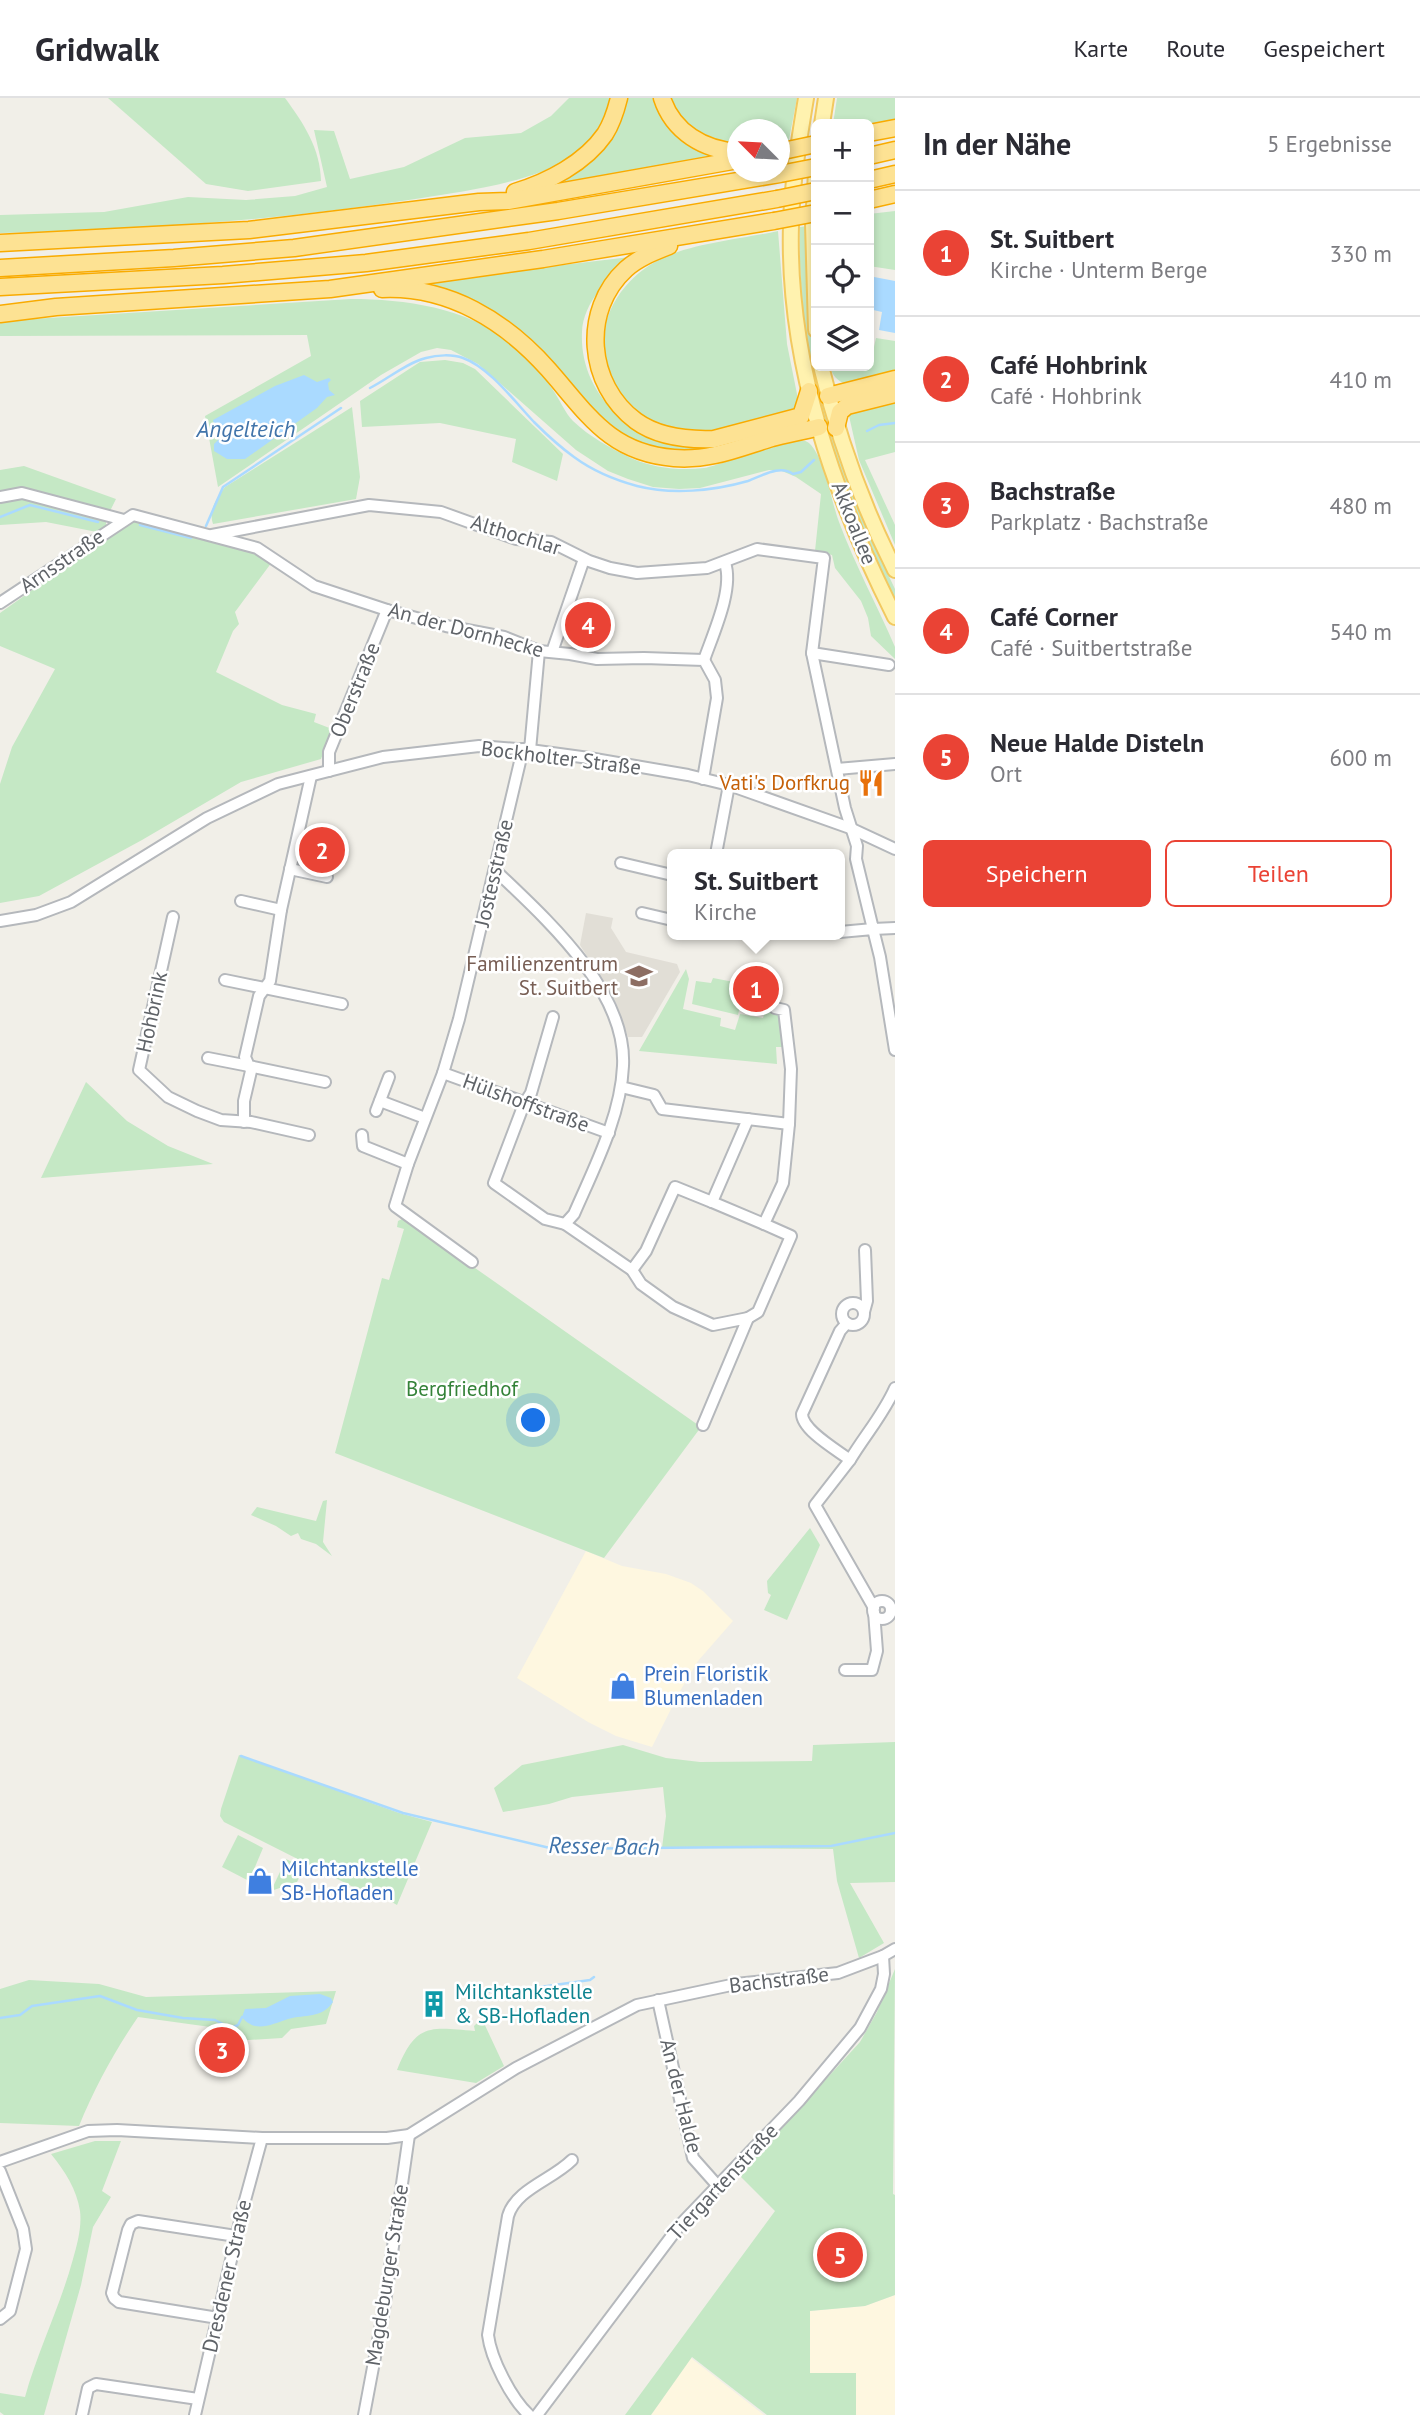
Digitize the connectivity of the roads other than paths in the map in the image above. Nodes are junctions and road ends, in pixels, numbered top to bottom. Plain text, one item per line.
1 (619, 98) edge
2 (662, 98) edge
3 (806, 98) edge
4 (826, 98) edge
5 (823, 119) edge
6 (811, 145) edge
7 (790, 149) edge
8 (895, 150) edge
9 (727, 151) edge
10 (874, 155) edge
11 (727, 162) edge
12 (811, 168) edge
13 (895, 174) edge
14 (874, 179) edge
15 (816, 182) edge
16 (811, 192) edge
17 (895, 194) edge
18 (874, 199) edge
19 (479, 202) junction
20 (895, 203) edge
21 (874, 206) edge
22 (811, 214) edge
23 (711, 232) junction
24 (0, 243) edge
25 (0, 268) edge
26 (0, 287) edge
27 (330, 289) junction
28 (815, 308) edge
29 (0, 314) edge
30 (822, 371) edge
31 (895, 379) edge
32 (809, 391) junction
33 (895, 394) edge
34 (828, 396) junction
35 (819, 427) junction
36 (836, 428) junction
37 (0, 497) edge
38 (124, 520) junction
39 (212, 535) junction
40 (584, 559) junction
41 (725, 563) junction
42 (895, 570) edge
43 (0, 603) edge
44 (387, 610) junction
45 (895, 617) edge
46 (539, 652) junction
47 (552, 652) junction
48 (812, 653) junction
49 (704, 660) junction
50 (888, 665) dead end
51 (527, 749) junction
52 (895, 764) edge
53 (837, 769) junction
54 (329, 771) junction
55 (311, 776) junction
56 (703, 779) junction
57 (729, 785) junction
58 (850, 828) junction
59 (717, 849) edge
60 (895, 849) edge
61 (621, 863) dead end
62 (290, 869) junction
63 (495, 870) junction
64 (667, 874) edge
65 (327, 877) dead end
66 (241, 901) dead end
67 (281, 910) junction
68 (642, 913) dead end
69 (173, 917) dead end
70 (667, 919) edge
71 (0, 921) edge
72 (895, 928) edge
73 (873, 929) junction
74 (845, 932) edge
75 (225, 980) dead end
76 (265, 988) junction
77 (342, 1004) dead end
78 (775, 1008) dead end
79 (553, 1017) dead end
80 (895, 1050) edge
81 (208, 1058) dead end
82 (249, 1066) junction
83 (443, 1073) junction
84 (389, 1077) dead end
85 (324, 1082) dead end
86 (621, 1087) junction
87 (524, 1104) junction
88 (425, 1118) junction
89 (748, 1119) junction
90 (244, 1122) junction
91 (789, 1124) junction
92 (609, 1133) junction
93 (309, 1135) dead end
94 (359, 1158) dead end
95 (408, 1164) junction
96 (712, 1202) junction
97 (565, 1224) junction
98 (764, 1224) junction
99 (865, 1250) dead end
100 (472, 1262) dead end
101 (632, 1270) junction
102 (864, 1312) junction
103 (748, 1318) junction
104 (847, 1323) junction
105 (895, 1388) edge
106 (703, 1425) dead end
107 (850, 1460) junction
108 (874, 1610) junction
109 (891, 1617) edge
110 (845, 1670) dead end
111 (895, 1949) edge
112 (883, 1956) junction
113 (658, 2000) junction
114 (410, 2135) junction
115 (262, 2138) junction
116 (572, 2160) dead end
117 (0, 2162) edge
118 (0, 2171) edge
119 (717, 2185) junction
120 (236, 2236) junction
121 (218, 2318) junction
122 (0, 2319) edge
123 (198, 2399) junction
124 (82, 2415) edge
125 (195, 2415) edge
126 (364, 2415) edge
127 (529, 2415) edge
128 (537, 2415) edge

1 - 19 highway
2 - 9 highway
3 - 32 main road, Akkoallee
4 - 5 main road
6 - 7 highway, bridge
8 - 10 highway
11 - 19 highway
12 - 25 highway, bridge
13 - 14 highway
15 - 28 main road
16 - 26 highway, bridge
17 - 18 highway
19 - 24 highway
20 - 21 highway
22 - 23 highway, bridge
23 - 27 highway
23 - 32 highway
27 - 29 highway
27 - 35 highway
30 - 34 main road, Akkoallee
31 - 34 highway
32 - 35 main road, Akkoallee
33 - 36 highway
34 - 36 main road, Akkoallee
35 - 45 main road, Akkoallee
36 - 42 main road, Akkoallee
37 - 38 street, An der Dornhecke
38 - 39 street, An der Dornhecke
38 - 43 street, Arnsstraße
39 - 40 street, Althochlar
39 - 44 street, An der Dornhecke
40 - 41 street, Althochlar
40 - 47 street
41 - 48 street, Althochlar
41 - 49 street
44 - 46 street, An der Dornhecke
44 - 54 street, Oberstraße
46 - 47 street, An der Dornhecke
46 - 51 street, Jostesstraße
47 - 49 street, An der Dornhecke
48 - 50 street
48 - 53 street
49 - 56 street
51 - 54 street, Bockholter Straße
51 - 56 street, Bockholter Straße
51 - 63 street, Jostesstraße
52 - 53 street
53 - 58 street
54 - 55 street, Bockholter Straße
55 - 62 street
55 - 71 street, Bockholter Straße
56 - 57 street, Bockholter Straße
57 - 58 street, Bockholter Straße
57 - 59 street
58 - 60 street, Bockholter Straße
58 - 73 street
61 - 64 street
62 - 65 street
62 - 67 street
63 - 83 street, Jostesstraße
63 - 86 street
66 - 67 street
67 - 76 street
68 - 70 street
69 - 90 street, Hohbrink
72 - 73 street
73 - 74 street
73 - 80 street
75 - 76 street
76 - 77 street
76 - 82 street
78 - 91 street
79 - 87 street
81 - 82 street
82 - 85 street
82 - 90 street
83 - 87 street, Hülshoffstraße
83 - 88 street, Jostesstraße
84 - 88 street
86 - 89 street
86 - 92 street
87 - 92 street, Hülshoffstraße
87 - 97 street
88 - 95 street, Jostesstraße
89 - 91 street
89 - 96 street
90 - 93 street, Hohbrink
91 - 98 street
92 - 97 street
94 - 95 street
95 - 100 street, Jostesstraße
96 - 98 street
96 - 101 street
97 - 101 street
98 - 103 street
99 - 102 street
101 - 103 street
102 - 104 street
102 - 104 street
103 - 106 street
104 - 107 street
105 - 107 street
107 - 108 street
108 - 109 street
108 - 110 street
111 - 112 street
112 - 113 street, Bachstraße
112 - 119 street, Tiergartenstraße
113 - 114 street, Bachstraße
113 - 119 street, An der Halde
114 - 115 street, Bachstraße
114 - 126 street, Magdeburger Straße
115 - 117 street, Bachstraße
115 - 120 street, Dresdener Straße
116 - 127 street
118 - 122 street
119 - 128 street, Tiergartenstraße
120 - 121 street, Dresdener Straße
120 - 121 street
121 - 123 street, Dresdener Straße
123 - 124 street
123 - 125 street, Dresdener Straße

